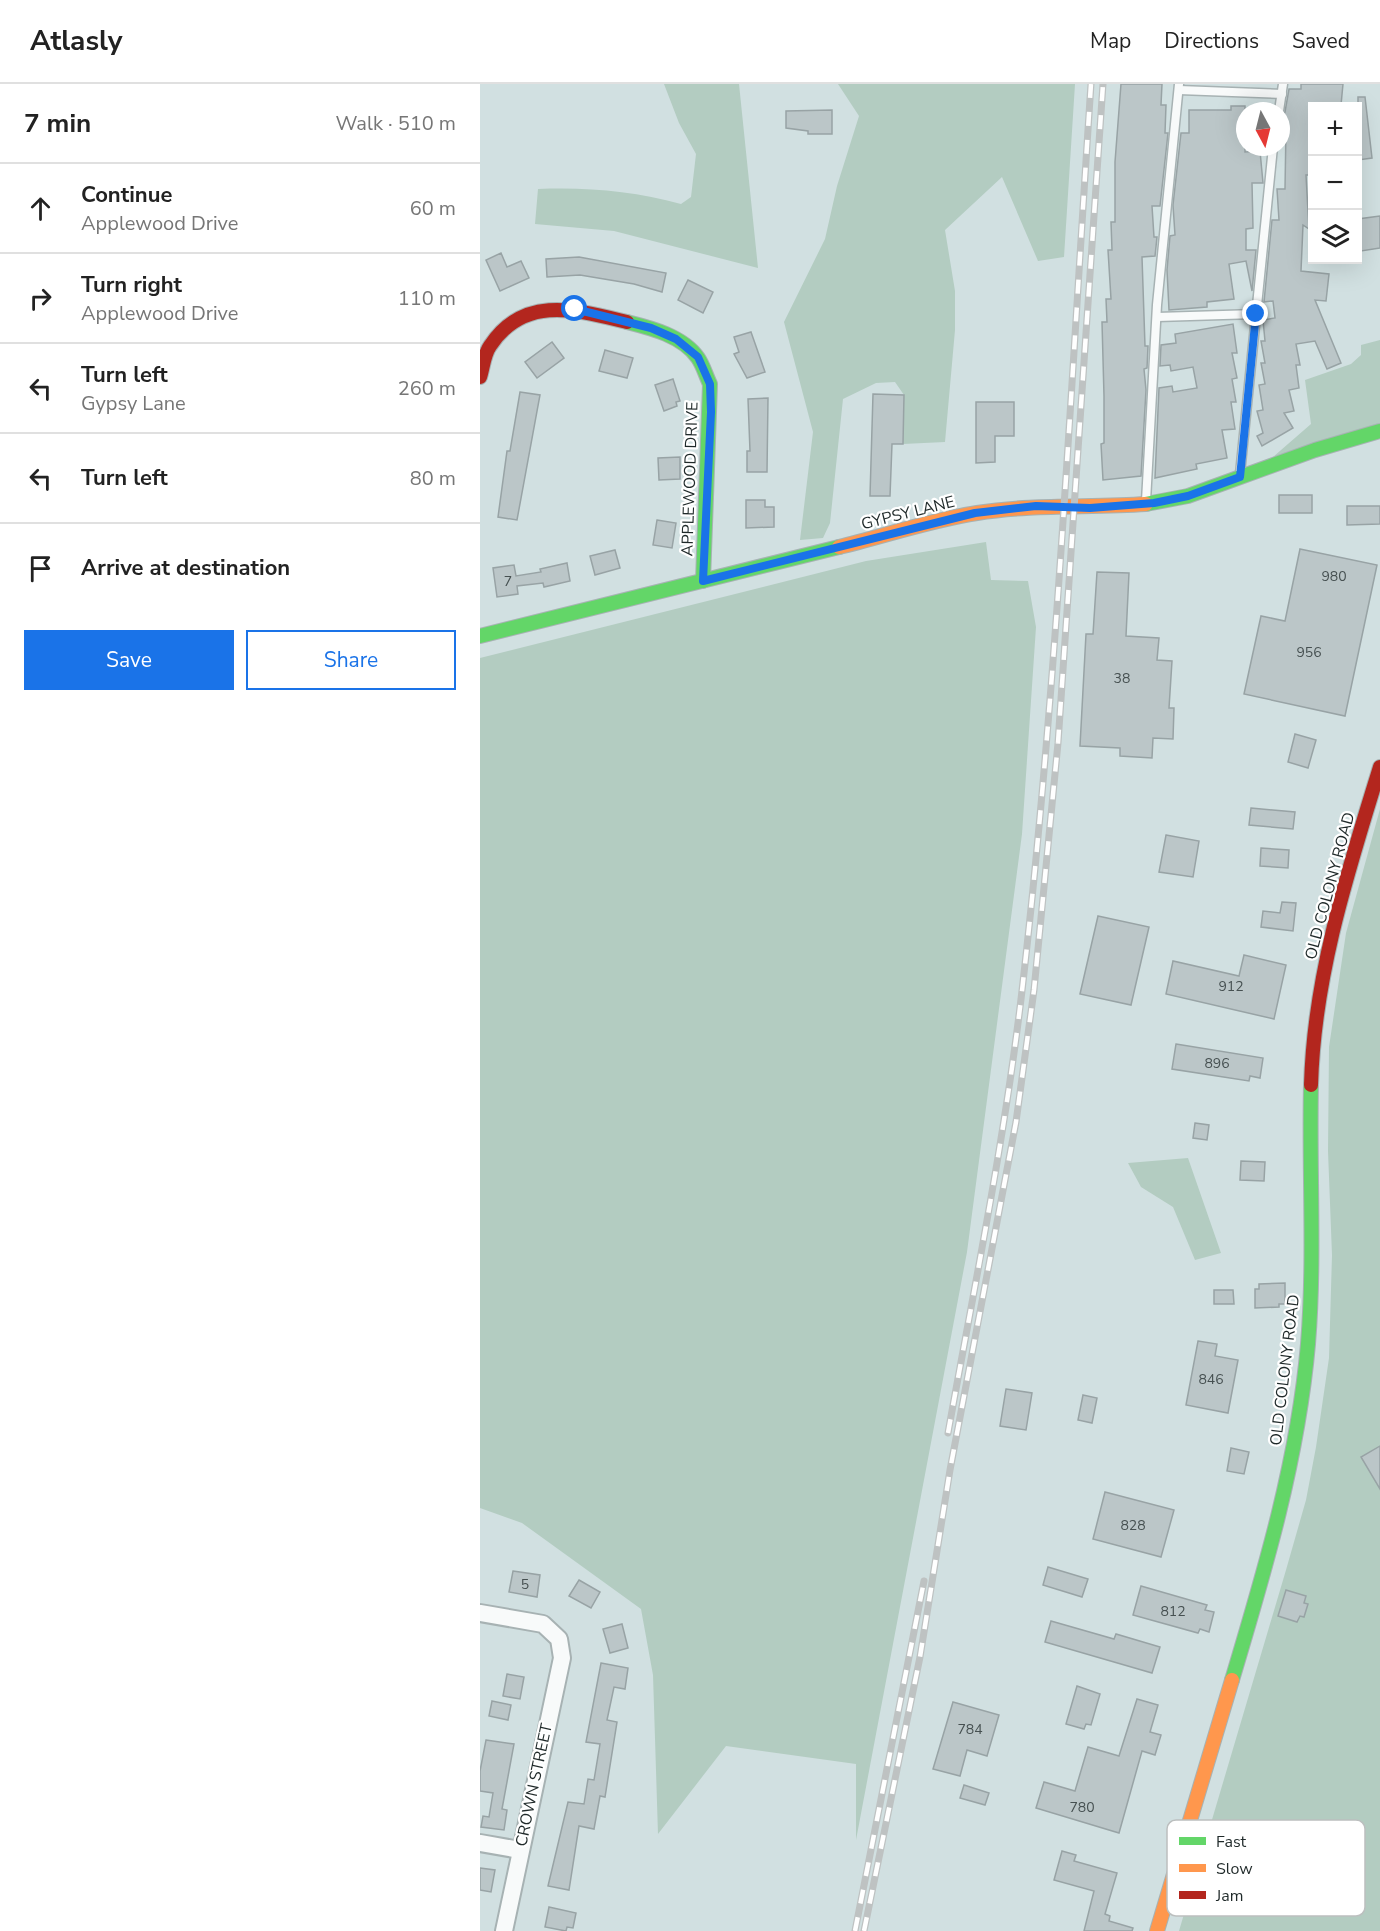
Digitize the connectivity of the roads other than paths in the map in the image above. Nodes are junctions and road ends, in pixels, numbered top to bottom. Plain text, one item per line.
1 (1283, 84) edge
2 (1179, 87) edge
3 (1281, 94) junction
4 (1280, 102) edge
5 (1272, 156) edge
6 (1256, 314) junction
7 (1157, 317) junction
8 (480, 377) edge
9 (1380, 431) edge
10 (1240, 477) junction
11 (1146, 504) junction
12 (703, 581) junction
13 (480, 636) edge
14 (1380, 766) edge
15 (480, 1613) edge
16 (1189, 1820) edge
17 (480, 1843) edge
18 (520, 1850) junction
19 (1167, 1894) edge
20 (504, 1931) edge
21 (1156, 1931) edge

1 - 3 lane
2 - 3 lane
2 - 7 lane
3 - 4 lane
5 - 6 lane
6 - 7 lane
6 - 10 lane
7 - 11 lane
8 - 12 street, APPLEWOOD DRIVE
9 - 10 street, GYPSY LANE
10 - 11 street, GYPSY LANE
11 - 12 street, GYPSY LANE
12 - 13 street, GYPSY LANE
14 - 16 street, OLD COLONY ROAD
15 - 18 street, CROWN STREET
17 - 18 street
18 - 20 street, CROWN STREET
19 - 21 street, OLD COLONY ROAD

